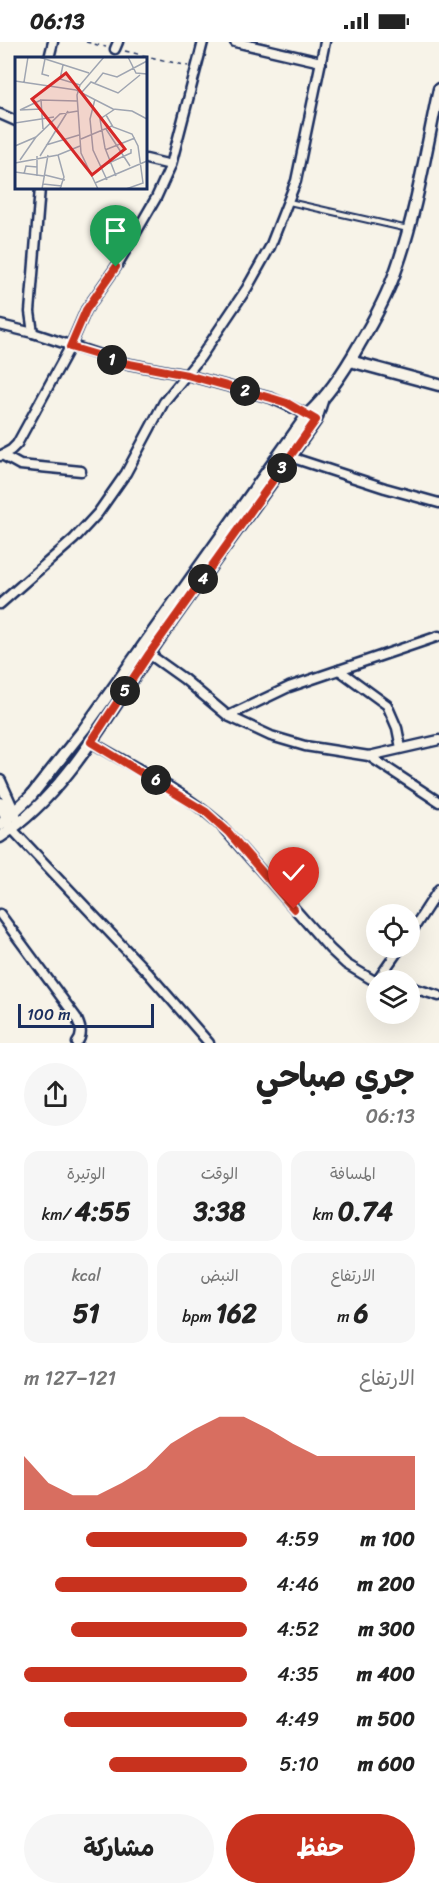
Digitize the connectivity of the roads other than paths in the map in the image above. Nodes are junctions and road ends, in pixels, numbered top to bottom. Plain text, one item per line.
1 (53, 42) edge
2 (203, 42) edge
3 (235, 42) edge
4 (325, 42) edge
5 (49, 57) edge
6 (321, 62) junction
7 (439, 89) edge
8 (0, 114) edge
9 (15, 121) edge
10 (147, 159) edge
11 (171, 165) junction
12 (40, 189) edge
13 (289, 202) junction
14 (409, 230) junction
15 (0, 325) edge
16 (33, 333) junction
17 (70, 347) junction
18 (350, 361) junction
19 (187, 375) junction
20 (439, 385) edge
21 (312, 417) junction
22 (1, 455) edge
23 (290, 457) junction
24 (81, 471) dead end
25 (439, 503) edge
26 (0, 604) edge
27 (439, 636) edge
28 (149, 654) junction
29 (339, 670) junction
30 (228, 716) junction
31 (439, 740) edge
32 (91, 742) junction
33 (401, 748) junction
34 (369, 756) junction
35 (0, 781) edge
36 (439, 802) edge
37 (0, 803) edge
38 (10, 822) edge
39 (0, 837) edge
40 (439, 889) edge
41 (435, 904) edge
42 (0, 914) edge
43 (420, 922) edge
44 (366, 976) edge
45 (420, 990) edge
46 (439, 996) edge
47 (77, 1043) edge
48 (209, 1043) edge

1 - 5 street
2 - 11 street
3 - 6 street
4 - 6 street
6 - 13 street
7 - 14 main road
8 - 9 street
10 - 11 street
11 - 17 street
12 - 16 street
13 - 14 lane
13 - 19 street
14 - 18 main road
15 - 16 street
16 - 17 street
17 - 19 street
17 - 22 street
18 - 20 main road
18 - 21 main road
19 - 21 street
19 - 26 street
21 - 23 main road
21 - 38 main road
22 - 24 street
23 - 25 street
23 - 28 main road
27 - 29 street
28 - 30 street
28 - 32 main road
29 - 30 street
29 - 33 street
30 - 34 street
31 - 33 street
32 - 38 main road
32 - 44 street
33 - 34 street
34 - 36 street
35 - 38 main road
37 - 38 main road
38 - 39 main road
38 - 48 street
40 - 41 street
41 - 43 street
42 - 47 street
45 - 46 street

